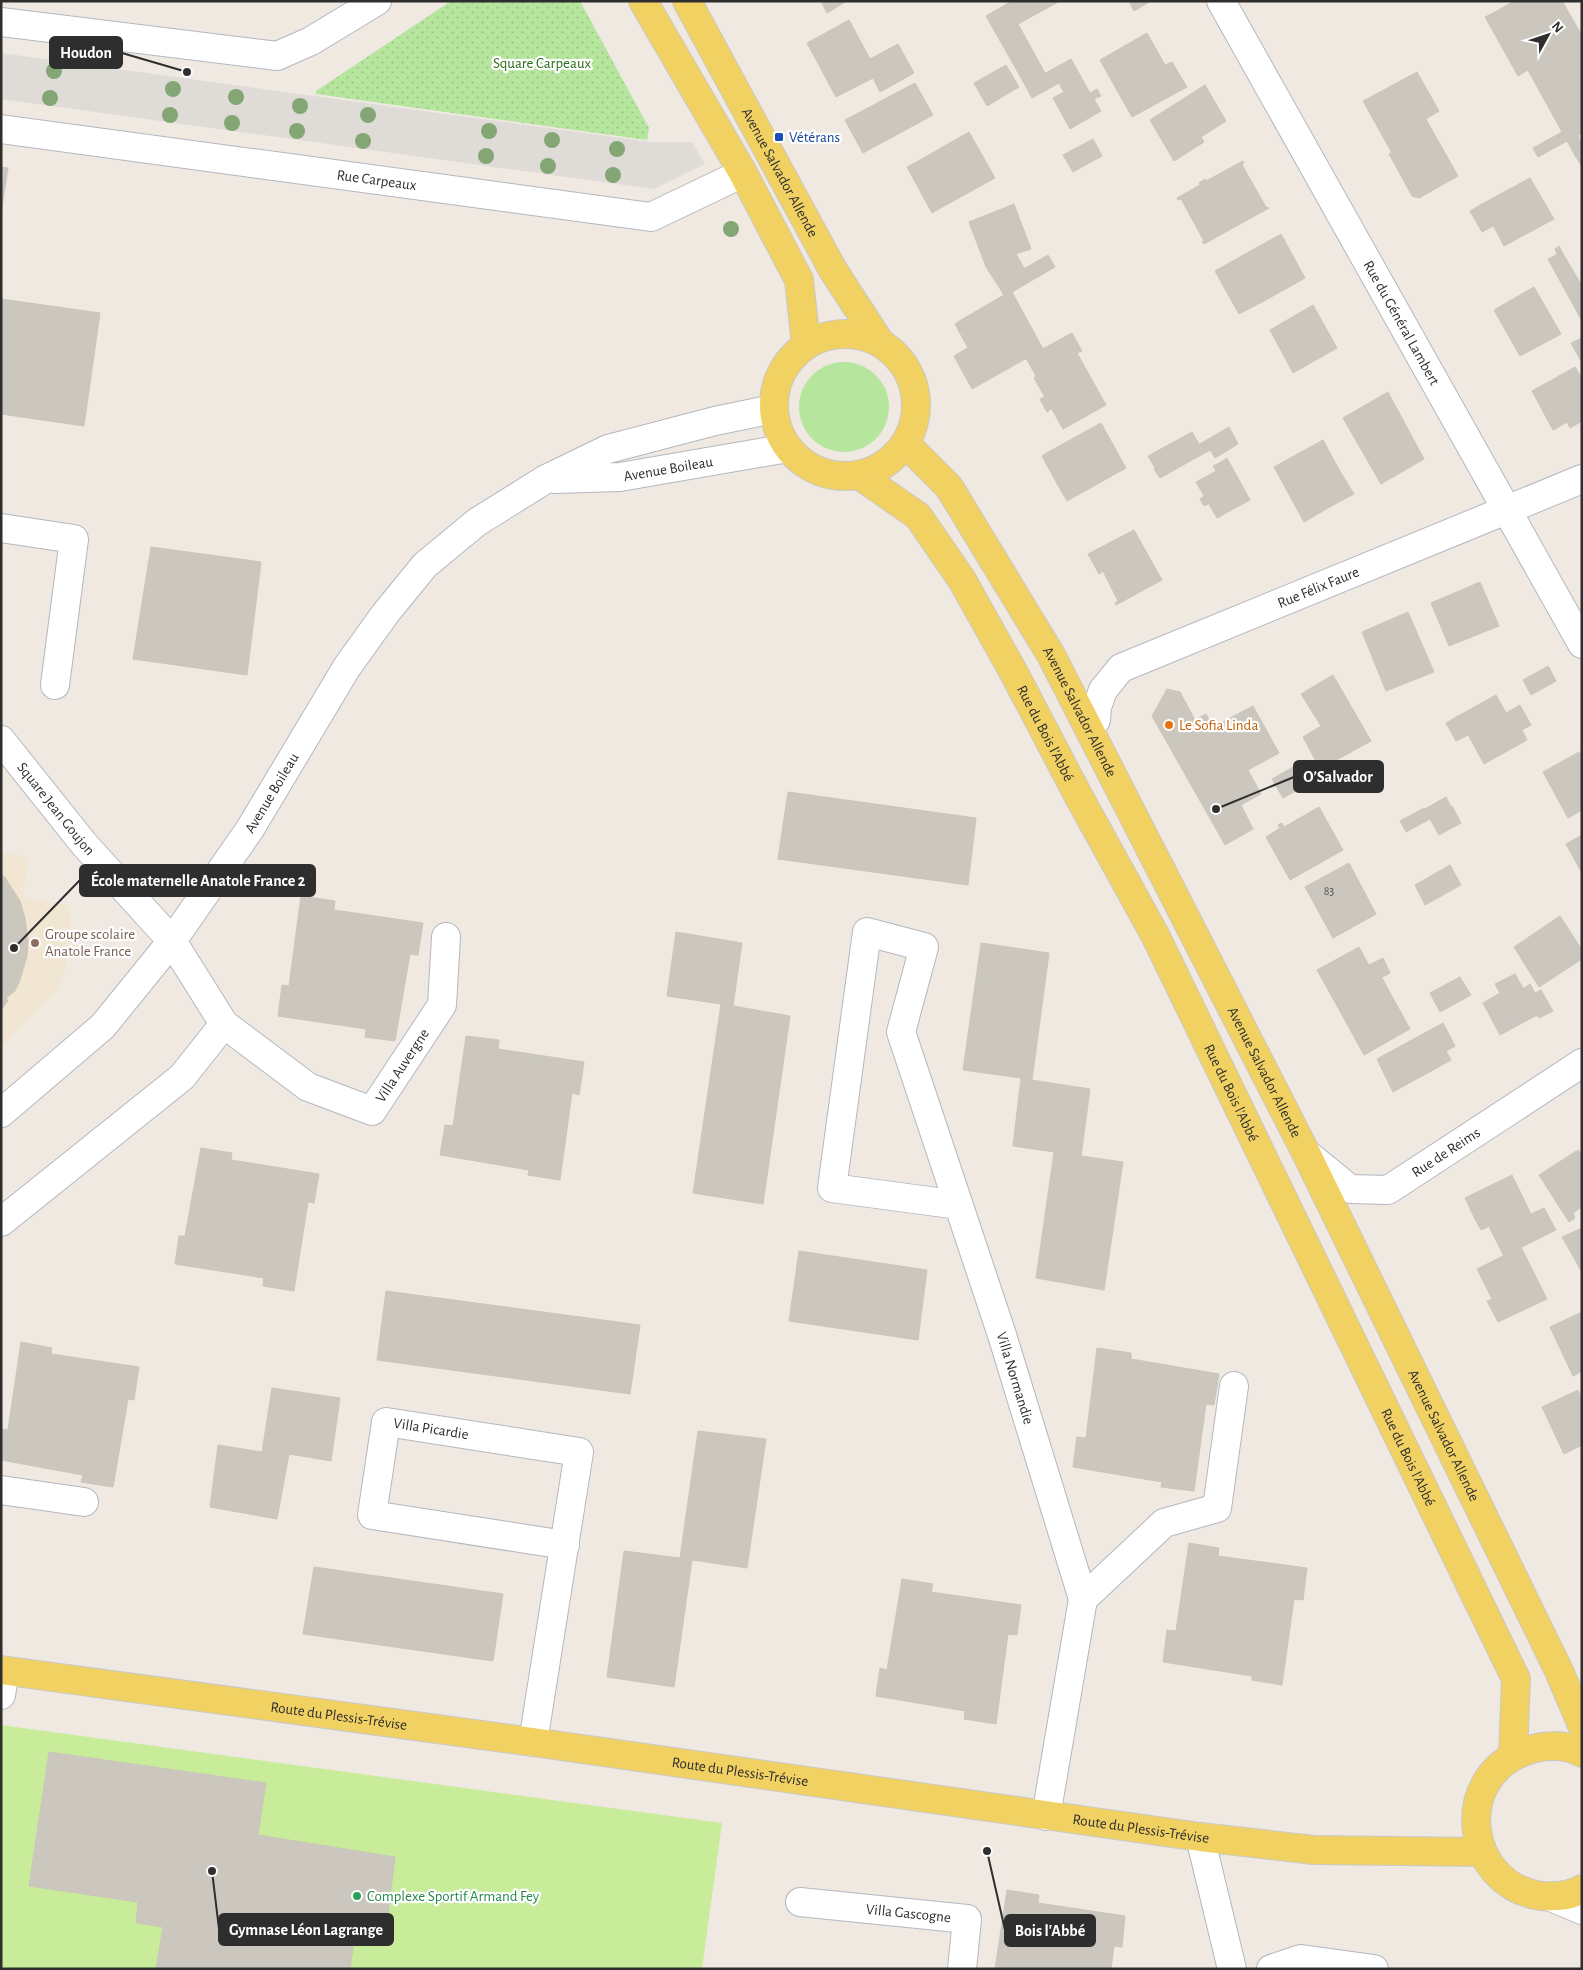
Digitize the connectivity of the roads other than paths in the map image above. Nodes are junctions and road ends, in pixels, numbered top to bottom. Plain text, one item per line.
1 (377, 1) edge
2 (643, 1) edge
3 (686, 1) edge
4 (1221, 1) edge
5 (1, 22) edge
6 (1, 129) edge
7 (743, 173) junction
8 (879, 341) junction
9 (806, 344) junction
10 (773, 409) junction
11 (906, 444) junction
12 (788, 448) junction
13 (859, 475) junction
14 (546, 479) junction
15 (1582, 480) edge
16 (1507, 509) junction
17 (1, 528) edge
18 (1582, 644) edge
19 (55, 685) dead end
20 (1088, 729) junction
21 (1, 740) edge
22 (446, 937) dead end
23 (172, 941) junction
24 (224, 1024) junction
25 (1582, 1064) edge
26 (1, 1113) edge
27 (1306, 1153) junction
28 (958, 1205) junction
29 (1, 1222) edge
30 (1234, 1386) dead end
31 (1, 1490) edge
32 (84, 1502) dead end
33 (565, 1544) junction
34 (1083, 1599) junction
35 (3, 1679) edge
36 (1582, 1725) edge
37 (533, 1742) junction
38 (1582, 1753) edge
39 (1513, 1756) junction
40 (1046, 1816) junction
41 (1200, 1837) junction
42 (1482, 1852) junction
43 (1582, 1889) edge
44 (1551, 1897) junction
45 (800, 1902) dead end
46 (1582, 1910) edge
47 (1235, 1968) edge
48 (962, 1969) edge
49 (1271, 1969) edge
50 (1374, 1969) edge

1 - 5 street
2 - 7 main road
3 - 8 main road, Avenue Salvador Allende
4 - 16 street, Rue du Général Lambert
6 - 7 street, Rue Carpeaux
7 - 9 main road
8 - 9 main road
8 - 11 main road
9 - 10 main road
10 - 12 main road
10 - 14 street, Avenue Boileau
11 - 13 main road
11 - 20 main road, Avenue Salvador Allende
12 - 13 main road
12 - 14 street, Avenue Boileau
13 - 39 main road, Rue du Bois l'Abbé
14 - 23 street, Avenue Boileau
15 - 16 street, Rue Félix Faure
16 - 18 street, Rue du Général Lambert
16 - 20 street, Rue Félix Faure
17 - 19 street
20 - 27 main road, Avenue Salvador Allende
21 - 23 street, Square Jean Goujon
22 - 24 street, Villa Auvergne
23 - 24 street, Villa Auvergne
23 - 26 street, Avenue Boileau
24 - 29 street
25 - 27 street, Rue de Reims
27 - 36 main road, Avenue Salvador Allende
28 - 28 street, Villa Normandie
28 - 34 street, Villa Normandie
30 - 34 street
31 - 32 street
33 - 33 street, Villa Picardie
33 - 37 street, Villa Picardie
34 - 40 street, Villa Normandie
35 - 37 main road, Route du Plessis-Trévise
37 - 40 main road, Route du Plessis-Trévise
38 - 39 main road
39 - 42 main road
40 - 41 main road, Route du Plessis-Trévise
41 - 42 main road, Route du Plessis-Trévise
41 - 47 street
42 - 44 main road
43 - 44 main road
44 - 46 street
45 - 48 street, Villa Gascogne
49 - 50 street

